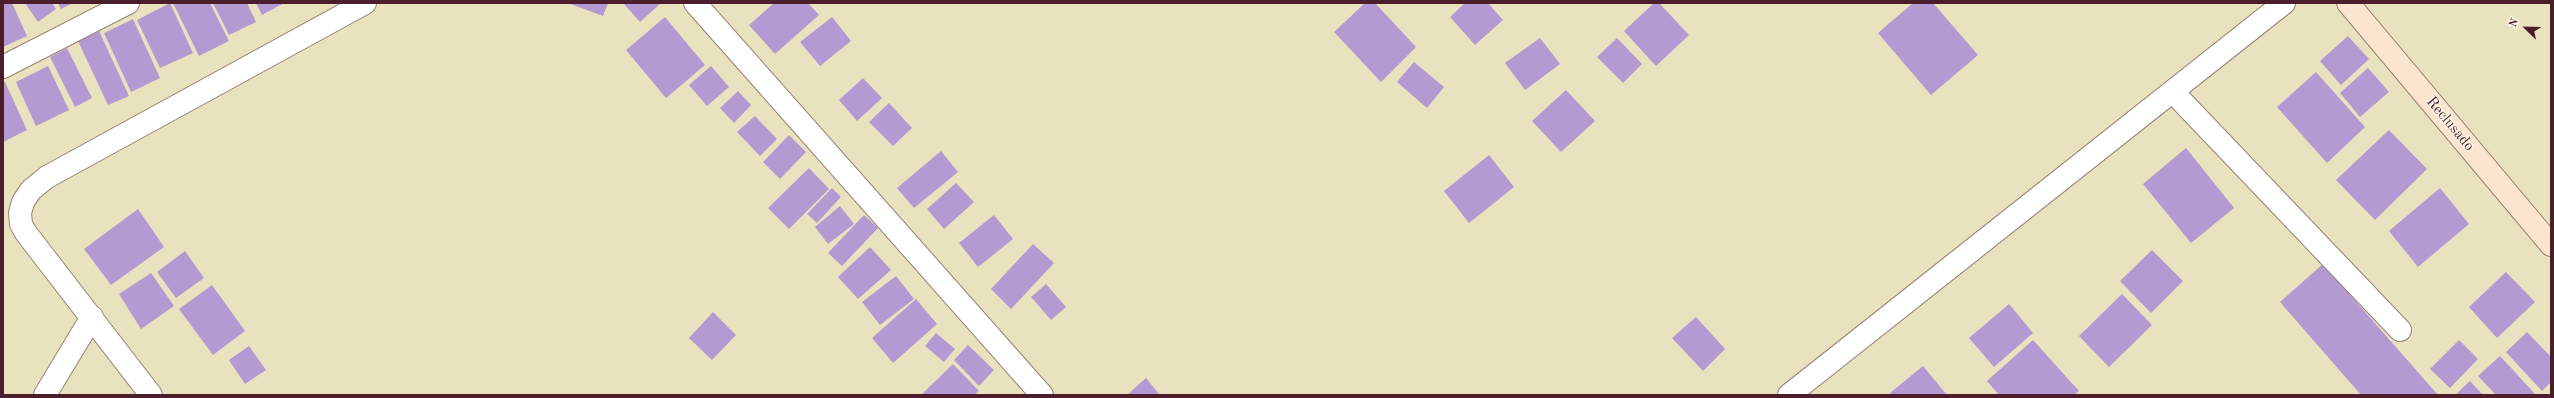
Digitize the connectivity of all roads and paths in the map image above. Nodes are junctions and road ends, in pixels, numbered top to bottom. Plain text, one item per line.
1 (128, 3) edge
2 (365, 3) edge
3 (695, 3) edge
4 (2284, 3) edge
5 (2348, 3) edge
6 (3, 67) edge
7 (2173, 92) junction
8 (2551, 245) edge
9 (92, 317) junction
10 (2400, 330) dead end
11 (45, 395) edge
12 (151, 395) edge
13 (1042, 395) edge
14 (1789, 395) edge

1 - 6 street
2 - 9 street
3 - 13 street
4 - 7 street
5 - 8 street, Reclusado
7 - 10 street
7 - 14 street
9 - 11 street
9 - 12 street

